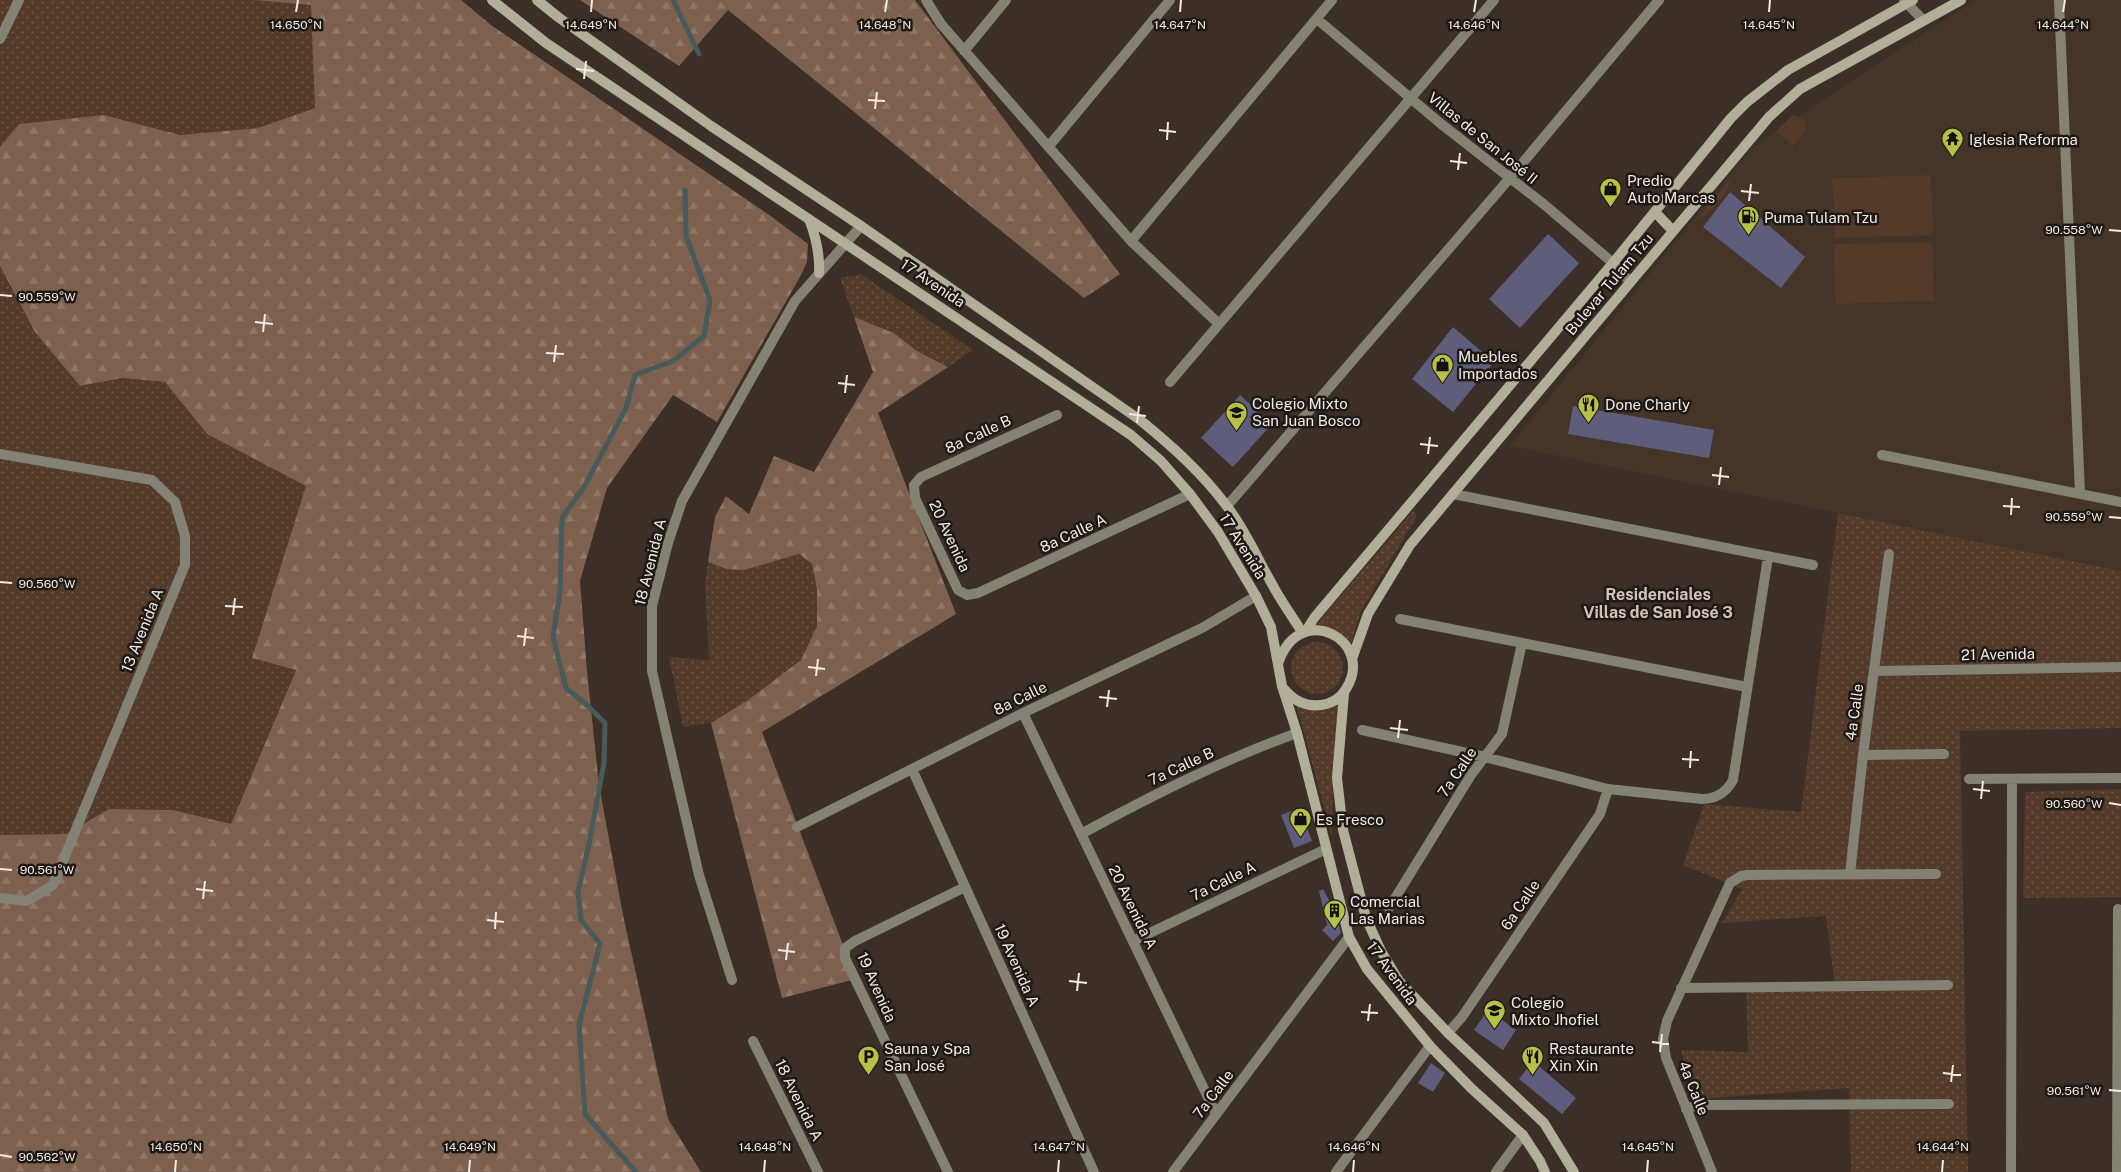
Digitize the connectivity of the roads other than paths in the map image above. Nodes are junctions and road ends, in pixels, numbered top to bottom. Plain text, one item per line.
1 (19, 0) edge
2 (492, 0) edge
3 (537, 0) edge
4 (926, 0) edge
5 (1006, 0) edge
6 (1170, 0) edge
7 (1332, 0) edge
8 (1494, 0) edge
9 (1659, 0) edge
10 (1961, 0) edge
11 (2059, 0) edge
12 (1908, 1) edge
13 (1316, 19) junction
14 (1923, 20) junction
15 (0, 39) edge
16 (964, 51) junction
17 (1411, 99) junction
18 (1049, 146) junction
19 (1509, 179) junction
20 (1655, 212) junction
21 (809, 219) junction
22 (861, 226) junction
23 (1673, 231) junction
24 (1131, 241) junction
25 (845, 242) junction
26 (1613, 263) junction
27 (819, 273) junction
28 (1630, 282) junction
29 (1219, 324) junction
30 (1170, 382) dead end
31 (1057, 415) dead end
32 (0, 454) edge
33 (1882, 454) dead end
34 (914, 485) joint
35 (1190, 494) junction
36 (1453, 494) junction
37 (2080, 494) junction
38 (2121, 502) edge
39 (1227, 506) junction
40 (1889, 554) dead end
41 (1768, 557) junction
42 (1813, 565) dead end
43 (967, 594) joint
44 (1256, 596) junction
45 (1400, 619) dead end
46 (1304, 632) junction
47 (1522, 644) junction
48 (1352, 659) junction
49 (1278, 661) junction
50 (2121, 667) edge
51 (1875, 671) junction
52 (1282, 686) junction
53 (1747, 687) junction
54 (1344, 693) junction
55 (1023, 713) junction
56 (1362, 730) dead end
57 (1296, 733) junction
58 (1944, 754) dead end
59 (1863, 755) junction
60 (1485, 757) junction
61 (912, 769) junction
62 (2121, 778) edge
63 (1969, 779) dead end
64 (2012, 780) junction
65 (1608, 789) junction
66 (797, 827) dead end
67 (1081, 834) junction
68 (1326, 848) junction
69 (1850, 874) junction
70 (1936, 874) dead end
71 (965, 886) junction
72 (0, 898) edge
73 (1389, 908) dead end
74 (2118, 909) dead end
75 (1349, 937) junction
76 (1133, 941) junction
77 (732, 980) dead end
78 (1948, 985) dead end
79 (1681, 988) junction
80 (1448, 1033) junction
81 (754, 1041) dead end
82 (1430, 1046) junction
83 (1949, 1104) dead end
84 (1686, 1108) junction
85 (1216, 1114) junction
86 (1522, 1135) junction
87 (818, 1172) edge
88 (948, 1172) edge
89 (1094, 1172) edge
90 (1173, 1172) edge
91 (1336, 1172) edge
92 (1496, 1172) edge
93 (1545, 1172) edge
94 (1574, 1172) edge
95 (1712, 1172) edge
96 (2011, 1172) edge
97 (2118, 1172) edge

1 - 15 street
2 - 21 main road, 17 Avenida
3 - 22 main road, 17 Avenida
4 - 16 street
5 - 16 street
6 - 18 street
7 - 13 street
8 - 17 street
9 - 19 street
10 - 14 main road, Bulevar Tulam Tzu
11 - 37 street
12 - 14 street
12 - 20 main road, Bulevar Tulam Tzu
13 - 17 street, Villas de San José II
13 - 24 street
14 - 23 main road, Bulevar Tulam Tzu
16 - 18 street
17 - 19 street, Villas de San José II
17 - 29 street
18 - 24 street
19 - 26 street, Villas de San José II
19 - 39 street
20 - 23 main road
20 - 26 main road, Bulevar Tulam Tzu
21 - 25 main road, 17 Avenida
21 - 27 main road
22 - 25 street, 18 Avenida A
22 - 39 main road, 17 Avenida
23 - 28 main road, Bulevar Tulam Tzu
24 - 29 street
25 - 27 street, 18 Avenida A
25 - 35 main road, 17 Avenida
26 - 28 street, Villas de San José II
26 - 46 main road, Bulevar Tulam Tzu
27 - 77 street, 18 Avenida A
28 - 36 main road, Bulevar Tulam Tzu
29 - 30 street
31 - 34 street, 8a Calle B
32 - 72 street, 13 Avenida A
33 - 37 street
34 - 43 street, 20 Avenida
35 - 43 street, 8a Calle A
35 - 44 main road, 17 Avenida
36 - 41 street
36 - 48 main road, Bulevar Tulam Tzu
37 - 38 street
39 - 46 main road, 17 Avenida
40 - 51 street, 4a Calle
41 - 42 street
41 - 53 street
44 - 49 main road, 17 Avenida
44 - 55 street, 8a Calle
45 - 47 street
46 - 48 main road
46 - 49 main road
47 - 53 street
47 - 60 street, 7a Calle
48 - 54 main road
49 - 52 main road
50 - 51 street, 21 Avenida
51 - 59 street, 4a Calle
52 - 54 main road
52 - 57 main road, 17 Avenida
53 - 65 street
54 - 80 main road, 17 Avenida
55 - 61 street, 8a Calle
55 - 67 street, 20 Avenida A
56 - 60 street
57 - 67 street, 7a Calle B
57 - 68 main road, 17 Avenida
58 - 59 street
59 - 69 street, 4a Calle
60 - 65 street
60 - 73 street, 7a Calle
61 - 66 street, 8a Calle
61 - 71 street, 19 Avenida A
62 - 64 street
63 - 64 street
64 - 96 street
65 - 80 street, 6a Calle
67 - 76 street, 20 Avenida A
68 - 75 main road, 17 Avenida
68 - 76 street, 7a Calle A
69 - 70 street
69 - 79 street, 4a Calle
71 - 88 street, 19 Avenida
71 - 89 street, 19 Avenida A
74 - 97 street
75 - 82 main road, 17 Avenida
75 - 85 street, 7a Calle
76 - 85 street, 20 Avenida A
78 - 79 street
79 - 84 street, 4a Calle
80 - 94 main road, 17 Avenida
81 - 87 street, 18 Avenida A
82 - 86 main road, 17 Avenida
82 - 91 street
83 - 84 street
84 - 95 street, 4a Calle
85 - 90 street, 7a Calle
86 - 92 street
86 - 93 main road, 17 Avenida

